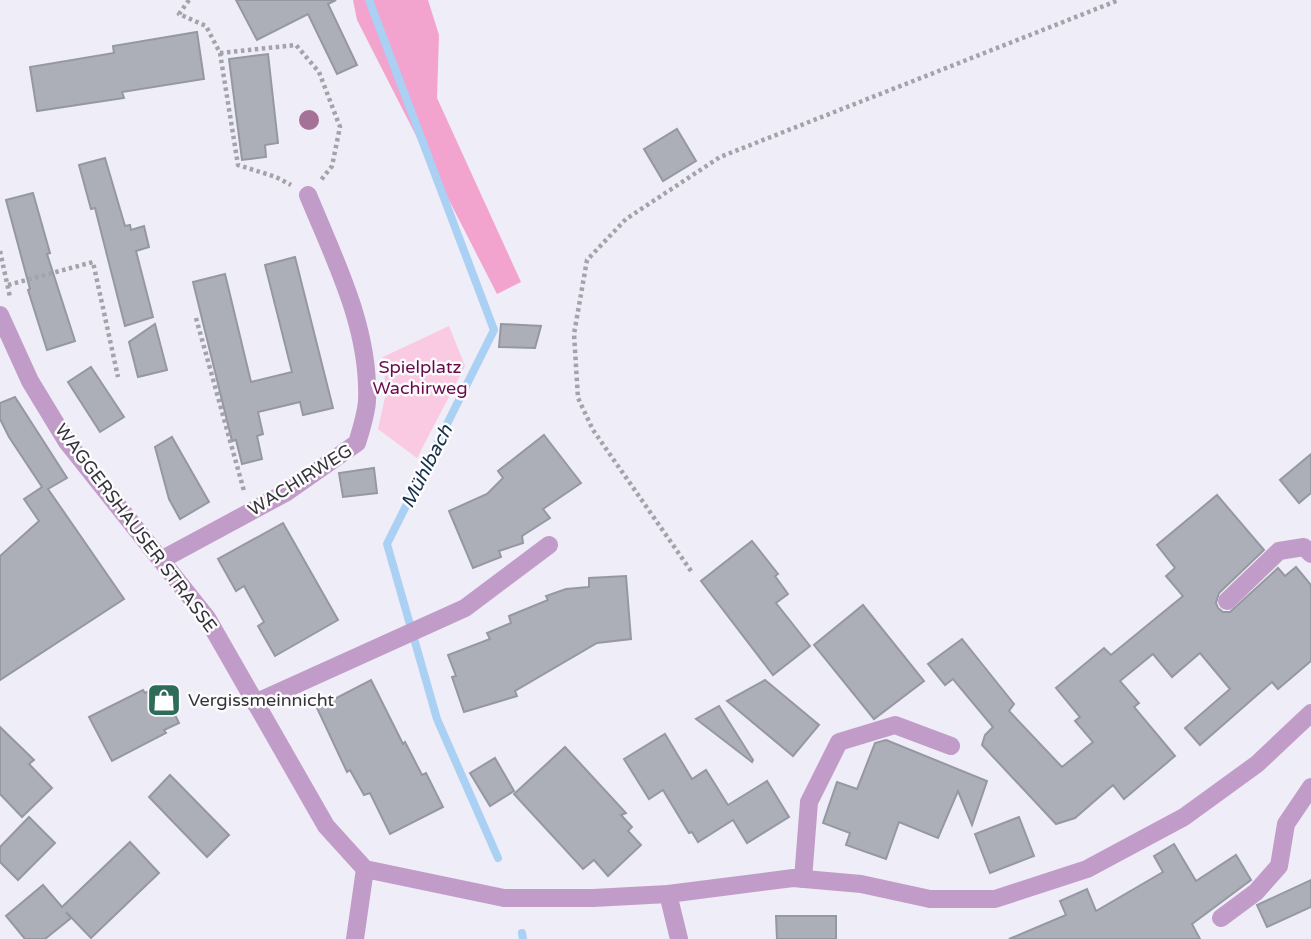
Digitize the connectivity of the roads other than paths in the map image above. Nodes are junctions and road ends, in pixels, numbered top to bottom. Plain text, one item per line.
1 (308, 195) road end
2 (7, 311) edge
3 (549, 545) dead end
4 (1311, 554) edge
5 (161, 560) junction
6 (1227, 601) dead end
7 (255, 702) junction
8 (1311, 713) edge
9 (951, 746) dead end
10 (1311, 787) edge
11 (365, 869) junction
12 (803, 879) junction
13 (668, 894) junction
14 (1221, 918) dead end
15 (355, 939) edge
16 (678, 939) edge

1 - 5 street, WACHIRWEG
2 - 5 street, WAGGERSHAUSER STRASSE
3 - 7 street
4 - 6 street
5 - 7 street, WAGGERSHAUSER STRASSE
7 - 11 street, WAGGERSHAUSER STRASSE
8 - 12 street
9 - 12 street
10 - 14 street
11 - 13 street
11 - 15 street
12 - 13 street
13 - 16 street

